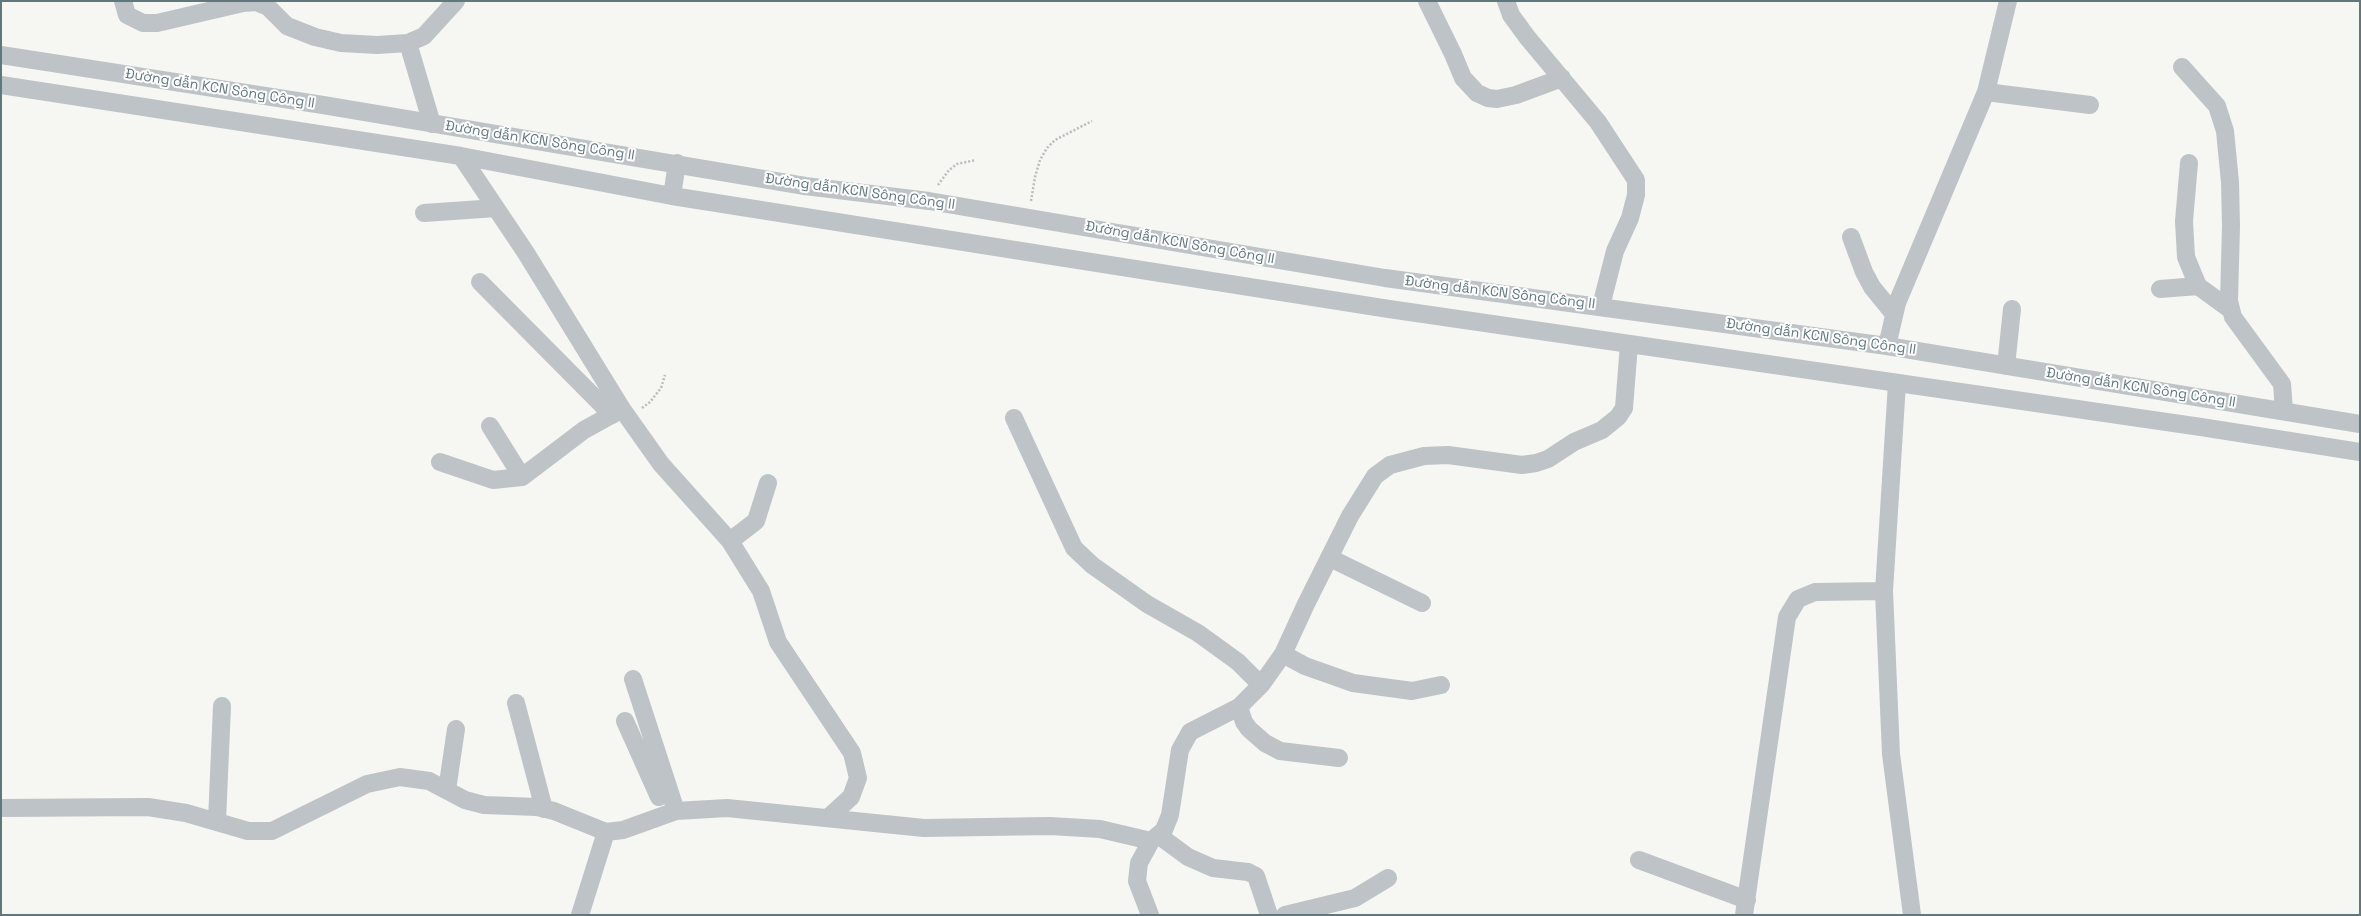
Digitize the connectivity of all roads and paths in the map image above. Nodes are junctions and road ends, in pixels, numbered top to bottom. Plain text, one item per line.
1 (123, 1) edge
2 (456, 1) edge
3 (1427, 1) edge
4 (1506, 1) edge
5 (2008, 1) edge
6 (258, 2) edge
7 (408, 43) junction
8 (1, 56) edge
9 (2182, 67) dead end
10 (1562, 78) junction
11 (1, 85) edge
12 (1986, 92) junction
13 (2090, 105) dead end
14 (1092, 121) dead end
15 (432, 124) junction
16 (461, 156) junction
17 (976, 160) dead end
18 (677, 163) junction
19 (2189, 164) dead end
20 (672, 196) junction
21 (929, 201) junction
22 (496, 208) junction
23 (424, 213) dead end
24 (1028, 217) junction
25 (1851, 237) dead end
26 (480, 282) dead end
27 (2198, 286) junction
28 (2160, 289) dead end
29 (1601, 306) junction
30 (2012, 309) dead end
31 (2231, 310) junction
32 (1894, 314) junction
33 (1629, 344) junction
34 (1887, 346) junction
35 (2006, 366) junction
36 (665, 375) dead end
37 (1897, 383) junction
38 (2205, 400) junction
39 (2284, 411) junction
40 (621, 414) junction
41 (1014, 418) dead end
42 (2360, 424) edge
43 (490, 426) dead end
44 (2201, 427) junction
45 (2360, 452) edge
46 (440, 462) dead end
47 (522, 476) junction
48 (768, 483) dead end
49 (730, 541) junction
50 (1330, 558) junction
51 (1884, 591) junction
52 (1422, 603) dead end
53 (1283, 654) junction
54 (633, 679) dead end
55 (1261, 685) junction
56 (1441, 685) dead end
57 (516, 703) dead end
58 (222, 706) dead end
59 (1239, 707) junction
60 (625, 721) dead end
61 (456, 729) dead end
62 (1339, 758) dead end
63 (447, 790) junction
64 (1, 808) edge
65 (544, 809) junction
66 (672, 813) junction
67 (828, 818) junction
68 (217, 821) junction
69 (606, 832) junction
70 (1155, 838) junction
71 (1640, 860) dead end
72 (1388, 878) dead end
73 (1745, 907) edge
74 (580, 915) edge
75 (1150, 915) edge
76 (1269, 915) edge
77 (1285, 915) edge
78 (1912, 915) edge

1 - 6 street
2 - 7 street
3 - 10 street
4 - 10 street
5 - 12 street
6 - 7 street
7 - 15 street
8 - 15 street, Đường dẫn KCN Sông Công II
9 - 31 street
10 - 29 street
11 - 16 street, Đường dẫn KCN Sông Công II
12 - 13 street
12 - 32 street
14 - 24 path
15 - 18 street, Đường dẫn KCN Sông Công II
16 - 20 street, Đường dẫn KCN Sông Công II
16 - 22 street
17 - 21 path
18 - 20 street
18 - 21 street, Đường dẫn KCN Sông Công II
19 - 27 street
20 - 33 street, Đường dẫn KCN Sông Công II
21 - 24 street, Đường dẫn KCN Sông Công II
22 - 23 street
22 - 40 street
24 - 29 street, Đường dẫn KCN Sông Công II
25 - 32 street
26 - 40 street
27 - 28 street
27 - 31 street
29 - 34 street, Đường dẫn KCN Sông Công II
30 - 35 street
31 - 39 street
32 - 34 street
33 - 37 street, Đường dẫn KCN Sông Công II
33 - 50 street
34 - 35 street, Đường dẫn KCN Sông Công II
35 - 38 street, Đường dẫn KCN Sông Công II
36 - 40 path
37 - 44 street, Đường dẫn KCN Sông Công II
37 - 51 street
38 - 39 street, Đường dẫn KCN Sông Công II
38 - 44 street
39 - 42 street, Đường dẫn KCN Sông Công II
40 - 47 street
40 - 49 street
41 - 55 street
43 - 47 street
44 - 45 street, Đường dẫn KCN Sông Công II
46 - 47 street
48 - 49 street
49 - 67 street
50 - 52 street
50 - 53 street
51 - 73 street
51 - 78 street
53 - 55 street
53 - 56 street
54 - 66 street
55 - 59 street
57 - 65 street
58 - 68 street
59 - 62 street
59 - 70 street
60 - 66 street
61 - 63 street
63 - 65 street
63 - 68 street
64 - 68 street
65 - 69 street
66 - 67 street
66 - 69 street
67 - 70 street
69 - 74 street
70 - 75 street
70 - 76 street
71 - 73 street
72 - 77 street

